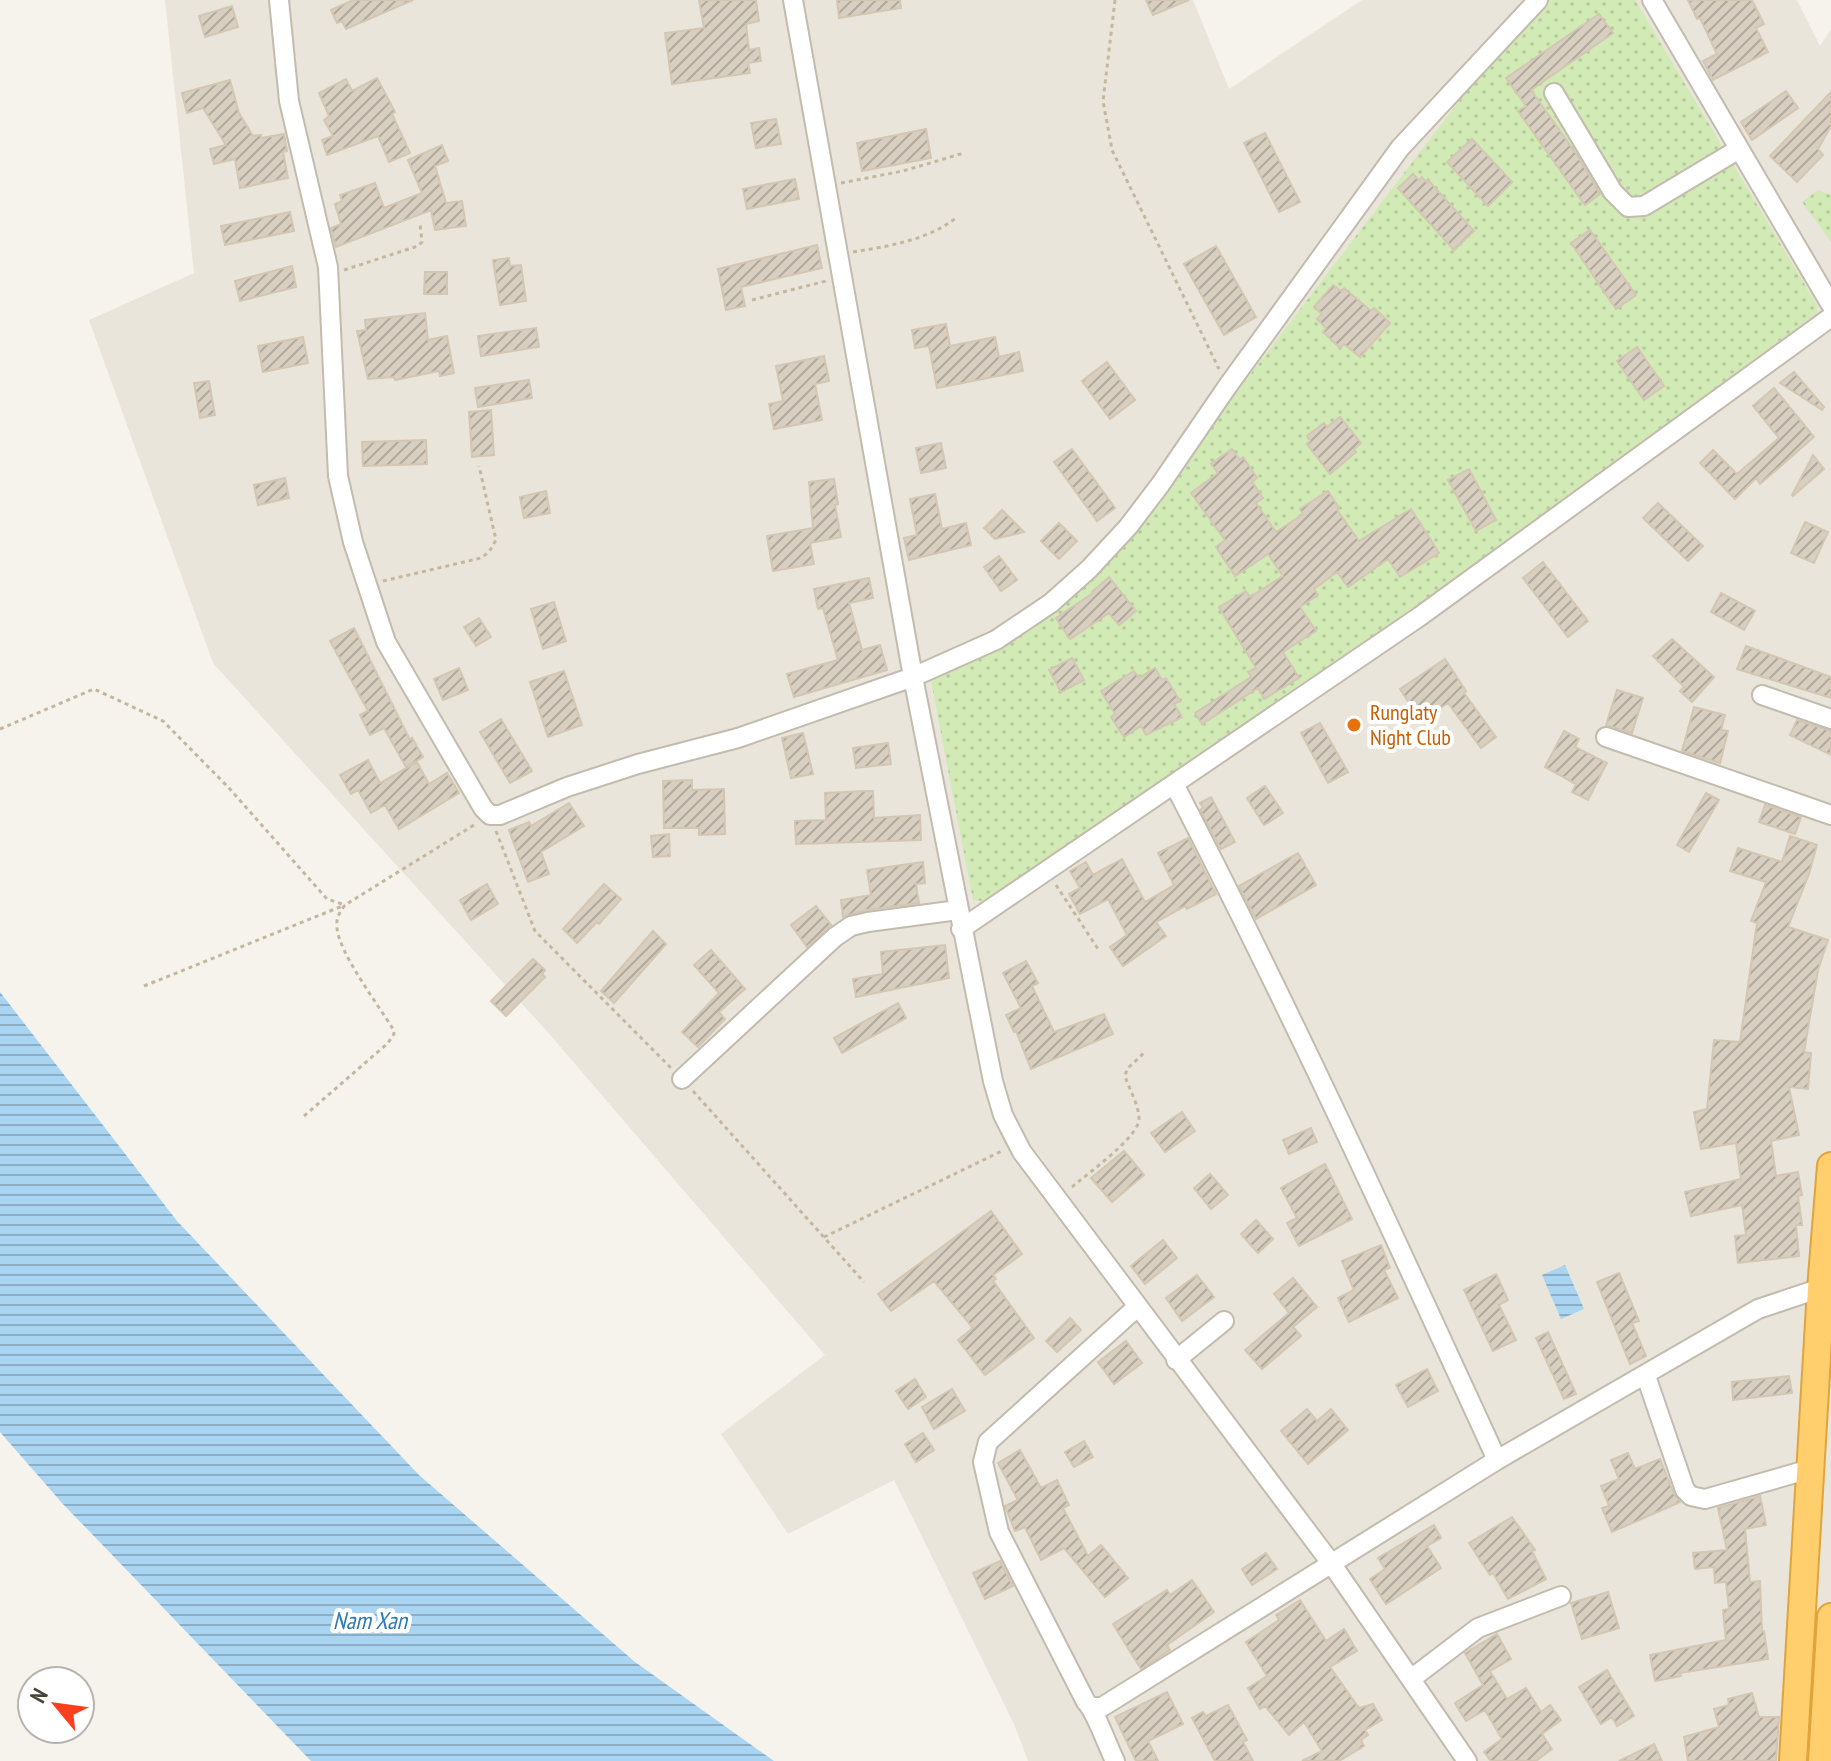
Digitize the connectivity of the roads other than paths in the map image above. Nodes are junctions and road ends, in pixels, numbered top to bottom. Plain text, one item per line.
1 (279, 0) edge
2 (793, 0) edge
3 (1538, 0) edge
4 (1652, 0) edge
5 (1554, 93) dead end
6 (1739, 149) junction
7 (1831, 305) edge
8 (1831, 317) edge
9 (913, 677) junction
10 (1762, 695) dead end
11 (1831, 719) edge
12 (1606, 737) dead end
13 (1174, 784) junction
14 (1831, 815) edge
15 (958, 910) junction
16 (961, 929) junction
17 (682, 1079) road end
18 (1831, 1166) edge
19 (1826, 1287) edge
20 (1136, 1308) junction
21 (1224, 1321) dead end
22 (1176, 1360) junction
23 (1646, 1376) junction
24 (1497, 1460) junction
25 (1810, 1469) junction
26 (1331, 1563) junction
27 (1561, 1596) dead end
28 (1831, 1617) edge
29 (1829, 1674) edge
30 (1798, 1675) junction
31 (1411, 1679) junction
32 (1092, 1707) junction
33 (1115, 1761) edge
34 (1467, 1761) edge
35 (1793, 1761) edge
36 (1822, 1761) edge

1 - 9 street
2 - 9 street
3 - 9 street
4 - 6 street
5 - 6 street
6 - 7 street
8 - 13 street
9 - 15 street
10 - 11 street
12 - 14 street
13 - 16 street
13 - 24 street
15 - 16 street
15 - 17 street
16 - 20 street
18 - 19 highway
19 - 23 street
19 - 25 highway
20 - 22 street
20 - 32 street
21 - 22 street
22 - 26 street
23 - 24 street
23 - 25 street
24 - 26 street
25 - 30 highway
26 - 31 street
26 - 32 street
27 - 31 street
28 - 29 highway
29 - 30 street
29 - 36 highway
30 - 35 highway
31 - 34 street
32 - 33 street

